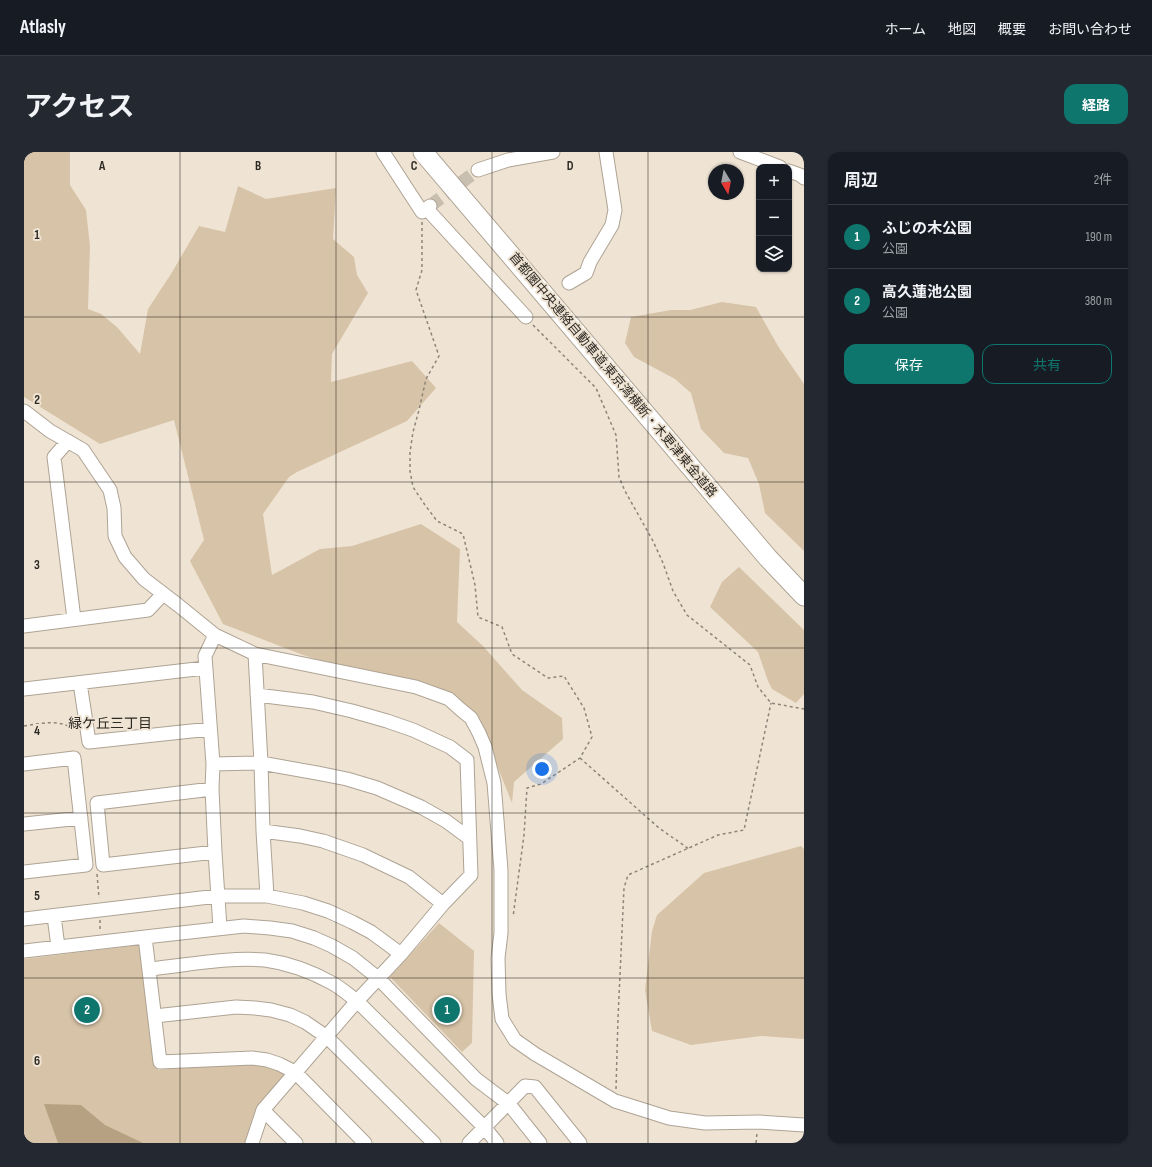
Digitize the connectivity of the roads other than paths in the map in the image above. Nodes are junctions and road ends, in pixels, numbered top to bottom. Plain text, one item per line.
1 (383, 152) edge
2 (423, 152) edge
3 (553, 152) edge
4 (606, 152) edge
5 (740, 152) edge
6 (772, 164) edge
7 (478, 170) tunnel mouth
8 (792, 171) edge
9 (804, 178) edge
10 (569, 283) dead end
11 (526, 317) road end
12 (24, 411) edge
13 (68, 441) junction
14 (163, 594) junction
15 (804, 596) edge
16 (74, 619) junction
17 (24, 626) edge
18 (215, 635) junction
19 (254, 654) junction
20 (205, 668) junction
21 (80, 684) junction
22 (24, 686) edge
23 (24, 689) edge
24 (257, 696) junction
25 (210, 729) junction
26 (261, 763) junction
27 (24, 764) edge
28 (213, 764) junction
29 (212, 789) junction
30 (81, 818) junction
31 (24, 824) edge
32 (263, 832) junction
33 (469, 838) junction
34 (215, 852) junction
35 (24, 872) edge
36 (218, 896) junction
37 (267, 896) junction
38 (443, 904) junction
39 (54, 916) junction
40 (24, 919) edge
41 (220, 928) junction
42 (145, 937) junction
43 (58, 947) junction
44 (24, 951) edge
45 (401, 954) junction
46 (149, 969) junction
47 (378, 978) junction
48 (357, 1001) junction
49 (155, 1016) junction
50 (327, 1036) junction
51 (295, 1072) junction
52 (509, 1104) junction
53 (263, 1110) junction
54 (804, 1125) edge
55 (485, 1128) junction
56 (252, 1143) edge
57 (296, 1143) edge
58 (365, 1143) edge
59 (434, 1143) edge
60 (470, 1143) edge
61 (497, 1143) edge
62 (540, 1143) edge
63 (580, 1143) edge

1 - 11 street
2 - 15 highway, 首都圏中央連絡自動車道;東京湾横断・木更津東金道路
3 - 7 street
4 - 10 street
5 - 6 street
8 - 9 street
12 - 13 street
13 - 14 street
13 - 16 street
14 - 16 street
14 - 18 street
16 - 17 street
18 - 19 street
18 - 20 street
19 - 24 street
19 - 54 street
20 - 21 street
20 - 25 street
21 - 23 street
21 - 25 street
22 - 23 street
24 - 26 street
24 - 33 street
25 - 28 street
26 - 28 street
26 - 32 street
26 - 33 street
27 - 30 street
28 - 29 street
29 - 34 street
29 - 34 street
30 - 31 street
30 - 35 street
32 - 37 street
32 - 38 street
33 - 38 street
34 - 36 street
36 - 37 street
36 - 39 street
36 - 41 street
37 - 45 street
38 - 45 street
39 - 40 street
39 - 43 street
41 - 42 street
41 - 47 street
42 - 43 street
42 - 46 street
43 - 44 street
45 - 47 street
46 - 48 street
46 - 49 street
47 - 48 street
47 - 52 street
48 - 50 street
48 - 55 street
49 - 50 street
49 - 51 street
50 - 51 street
50 - 59 street
51 - 53 street
51 - 58 street
52 - 55 street
52 - 62 street
52 - 63 street
53 - 56 street
53 - 57 street
55 - 60 street
55 - 61 street

